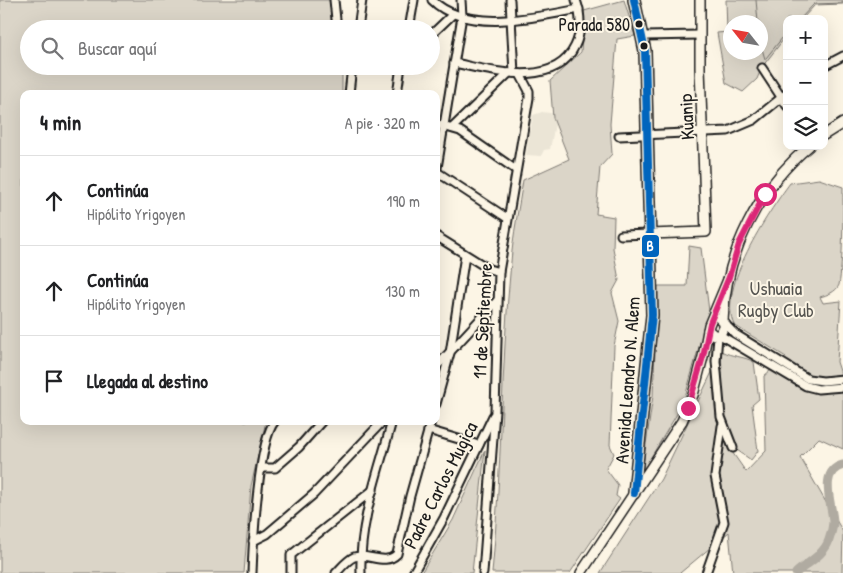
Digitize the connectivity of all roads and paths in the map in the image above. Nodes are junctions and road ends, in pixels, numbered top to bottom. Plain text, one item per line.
1 (334, 0) edge
2 (362, 0) edge
3 (414, 0) edge
4 (432, 0) edge
5 (461, 0) edge
6 (510, 0) edge
7 (576, 0) edge
8 (634, 0) edge
9 (700, 0) edge
10 (579, 9) junction
11 (453, 14) junction
12 (462, 16) junction
13 (336, 20) edge
14 (359, 20) edge
15 (410, 20) edge
16 (512, 20) junction
17 (440, 26) edge
18 (644, 36) junction
19 (699, 36) junction
20 (843, 56) edge
21 (454, 63) junction
22 (828, 64) edge
23 (762, 68) dead end
24 (514, 73) junction
25 (351, 75) edge
26 (400, 75) edge
27 (349, 90) edge
28 (398, 90) edge
29 (783, 95) edge
30 (783, 97) edge
31 (843, 123) edge
32 (440, 124) edge
33 (452, 128) junction
34 (828, 132) edge
35 (703, 134) junction
36 (646, 135) junction
37 (619, 136) dead end
38 (805, 150) edge
39 (516, 170) junction
40 (440, 176) edge
41 (507, 218) junction
42 (650, 234) junction
43 (621, 235) dead end
44 (440, 239) edge
45 (465, 255) junction
46 (499, 272) junction
47 (729, 277) junction
48 (497, 301) junction
49 (713, 319) junction
50 (724, 322) junction
51 (716, 334) junction
52 (450, 353) junction
53 (440, 363) edge
54 (840, 379) edge
55 (842, 388) edge
56 (440, 389) edge
57 (495, 411) junction
58 (272, 425) edge
59 (318, 425) edge
60 (379, 425) edge
61 (391, 425) edge
62 (430, 425) edge
63 (722, 426) junction
64 (428, 430) junction
65 (479, 445) junction
66 (733, 448) dead end
67 (262, 468) junction
68 (374, 490) junction
69 (634, 493) junction
70 (253, 541) junction
71 (360, 556) junction
72 (252, 573) edge
73 (291, 573) edge
74 (336, 573) edge
75 (361, 573) edge
76 (413, 573) edge
77 (483, 573) edge
78 (581, 573) edge
79 (706, 573) edge

1 - 13 street
2 - 14 street
3 - 15 street
4 - 11 street
5 - 12 street
6 - 16 street, 11 de Septiembre
7 - 10 street
8 - 18 highway, Avenida Leandro N. Alem
9 - 19 main road, Kuanip
10 - 16 street
10 - 24 street
11 - 12 street
11 - 17 street
12 - 16 street
12 - 21 street
16 - 24 street, 11 de Septiembre
18 - 19 street
18 - 36 highway, Avenida Leandro N. Alem
19 - 35 main road, Kuanip
20 - 22 street
21 - 24 street
21 - 32 street
23 - 29 street
24 - 33 street
24 - 39 street, 11 de Septiembre
25 - 27 street
26 - 28 street
30 - 35 street
31 - 34 main road
32 - 33 street
33 - 39 street
35 - 36 street
35 - 42 main road, Kuanip
36 - 37 street
36 - 42 highway, Avenida Leandro N. Alem
38 - 47 main road
39 - 41 street, 11 de Septiembre
40 - 41 street
41 - 46 street, 11 de Septiembre
42 - 43 street
42 - 69 highway, Avenida Leandro N. Alem
44 - 45 street
45 - 46 street
45 - 52 street
46 - 48 street, 11 de Septiembre
47 - 49 main road
47 - 50 main road
48 - 52 street
48 - 57 street, 11 de Septiembre
49 - 50 main road
49 - 51 main road
50 - 51 main road
50 - 54 street
51 - 55 street
51 - 63 street
51 - 69 main road
52 - 53 street
52 - 56 street
57 - 65 street, Padre Carlos Mugica
57 - 77 street, 11 de Septiembre
58 - 67 street
59 - 67 street
60 - 70 street
61 - 68 street
62 - 64 street
63 - 66 street
63 - 79 street
64 - 65 street
64 - 71 street
65 - 76 street, Padre Carlos Mugica
67 - 70 street
68 - 71 street
68 - 73 street
69 - 78 main road
70 - 72 street
71 - 74 street
71 - 75 street

